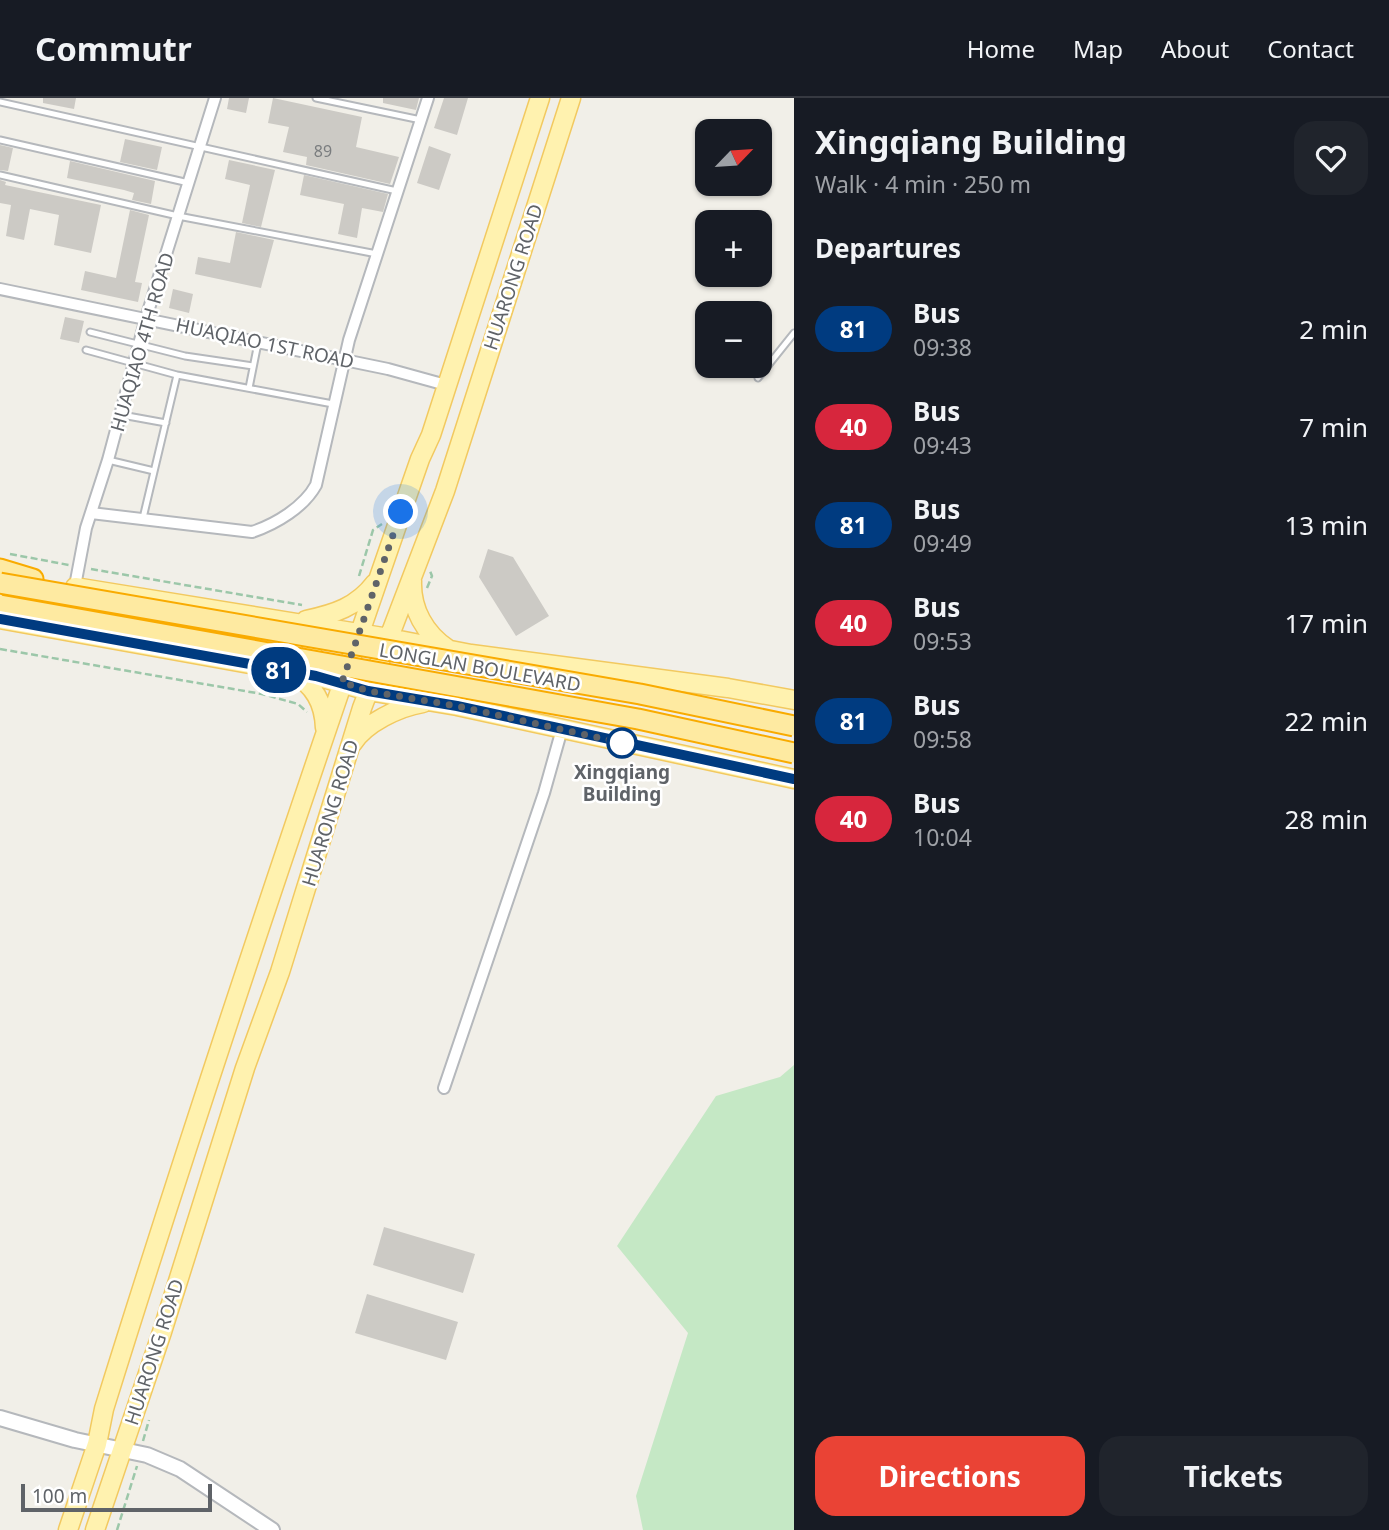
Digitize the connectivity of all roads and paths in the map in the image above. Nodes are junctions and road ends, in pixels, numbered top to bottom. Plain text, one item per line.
1 (215, 98) edge
2 (316, 98) edge
3 (428, 98) edge
4 (540, 98) edge
5 (571, 98) edge
6 (0, 102) edge
7 (421, 120) junction
8 (0, 140) edge
9 (199, 148) junction
10 (0, 175) edge
11 (188, 183) junction
12 (399, 191) junction
13 (178, 216) junction
14 (379, 254) junction
15 (0, 289) edge
16 (146, 318) junction
17 (90, 332) dead end
18 (794, 333) edge
19 (258, 343) junction
20 (141, 346) junction
21 (86, 350) dead end
22 (344, 360) junction
23 (772, 360) edge
24 (136, 363) junction
25 (253, 366) junction
26 (177, 375) junction
27 (446, 385) junction
28 (249, 388) junction
29 (333, 404) junction
30 (121, 415) junction
31 (166, 424) junction
32 (108, 460) junction
33 (154, 471) junction
34 (91, 513) junction
35 (143, 519) junction
36 (373, 530) dead end
37 (0, 553) edge
38 (71, 565) dead end
39 (0, 569) edge
40 (91, 569) dead end
41 (413, 576) junction
42 (379, 578) junction
43 (33, 579) junction
44 (359, 579) dead end
45 (0, 581) edge
46 (75, 586) junction
47 (0, 605) edge
48 (309, 605) dead end
49 (0, 619) edge
50 (298, 623) junction
51 (360, 634) junction
52 (389, 638) junction
53 (0, 649) edge
54 (451, 651) junction
55 (471, 654) junction
56 (292, 672) junction
57 (342, 682) junction
58 (368, 691) junction
59 (794, 699) edge
60 (430, 702) junction
61 (457, 706) junction
62 (310, 716) dead end
63 (794, 726) edge
64 (562, 729) junction
65 (325, 734) junction
66 (349, 751) junction
67 (794, 753) edge
68 (794, 779) edge
69 (444, 1087) dead end
70 (0, 1418) edge
71 (97, 1444) junction
72 (123, 1451) junction
73 (139, 1461) dead end
74 (68, 1530) edge
75 (95, 1530) edge
76 (117, 1530) edge
77 (272, 1530) edge

1 - 9 street, HUAQIAO 4TH ROAD
2 - 7 lane
3 - 7 street
4 - 27 main road, HUARONG ROAD
5 - 41 main road, HUARONG ROAD
6 - 9 lane
7 - 12 street
8 - 11 lane
9 - 11 street, HUAQIAO 4TH ROAD
9 - 12 lane
10 - 13 lane
11 - 13 street, HUAQIAO 4TH ROAD
12 - 14 street
13 - 14 lane
13 - 16 street, HUAQIAO 4TH ROAD
14 - 22 street
15 - 16 street, HUAQIAO 1ST ROAD
16 - 19 street, HUAQIAO 1ST ROAD
16 - 20 street, HUAQIAO 4TH ROAD
17 - 20 lane
18 - 23 lane
19 - 22 street, HUAQIAO 1ST ROAD
19 - 25 lane
20 - 24 street, HUAQIAO 4TH ROAD
20 - 25 lane
21 - 24 lane
22 - 27 street, HUAQIAO 1ST ROAD
22 - 29 street
24 - 26 lane
24 - 30 street, HUAQIAO 4TH ROAD
25 - 28 lane
26 - 28 lane
26 - 31 lane
27 - 42 main road, HUARONG ROAD
28 - 29 lane
29 - 35 street
30 - 31 lane
30 - 32 street, HUAQIAO 4TH ROAD
31 - 33 lane
32 - 33 lane
32 - 34 street, HUAQIAO 4TH ROAD
33 - 35 lane
34 - 35 street
34 - 46 street, HUAQIAO 4TH ROAD
36 - 44 path
37 - 38 path
39 - 43 highway
40 - 48 path
41 - 52 main road, HUARONG ROAD
41 - 54 main road
42 - 50 main road
42 - 51 main road, HUARONG ROAD
43 - 45 main road
43 - 46 main road
45 - 63 highway, LONGLAN BOULEVARD, bridge
46 - 50 main road
47 - 67 highway, LONGLAN BOULEVARD, bridge
49 - 56 main road
50 - 51 main road
50 - 56 main road
51 - 52 main road
51 - 57 main road, HUARONG ROAD
52 - 54 main road
52 - 58 main road, HUARONG ROAD
53 - 62 path
54 - 55 main road
55 - 59 main road
55 - 61 main road
56 - 57 main road
56 - 65 main road
57 - 58 main road
57 - 65 main road, HUARONG ROAD
58 - 60 main road
58 - 66 main road, HUARONG ROAD
60 - 61 main road
60 - 66 main road
61 - 64 main road
64 - 68 main road
64 - 69 street
65 - 71 main road, HUARONG ROAD
66 - 72 main road, HUARONG ROAD
70 - 71 street
71 - 72 street
71 - 74 main road, HUARONG ROAD
72 - 75 main road, HUARONG ROAD
72 - 77 street
73 - 76 path

